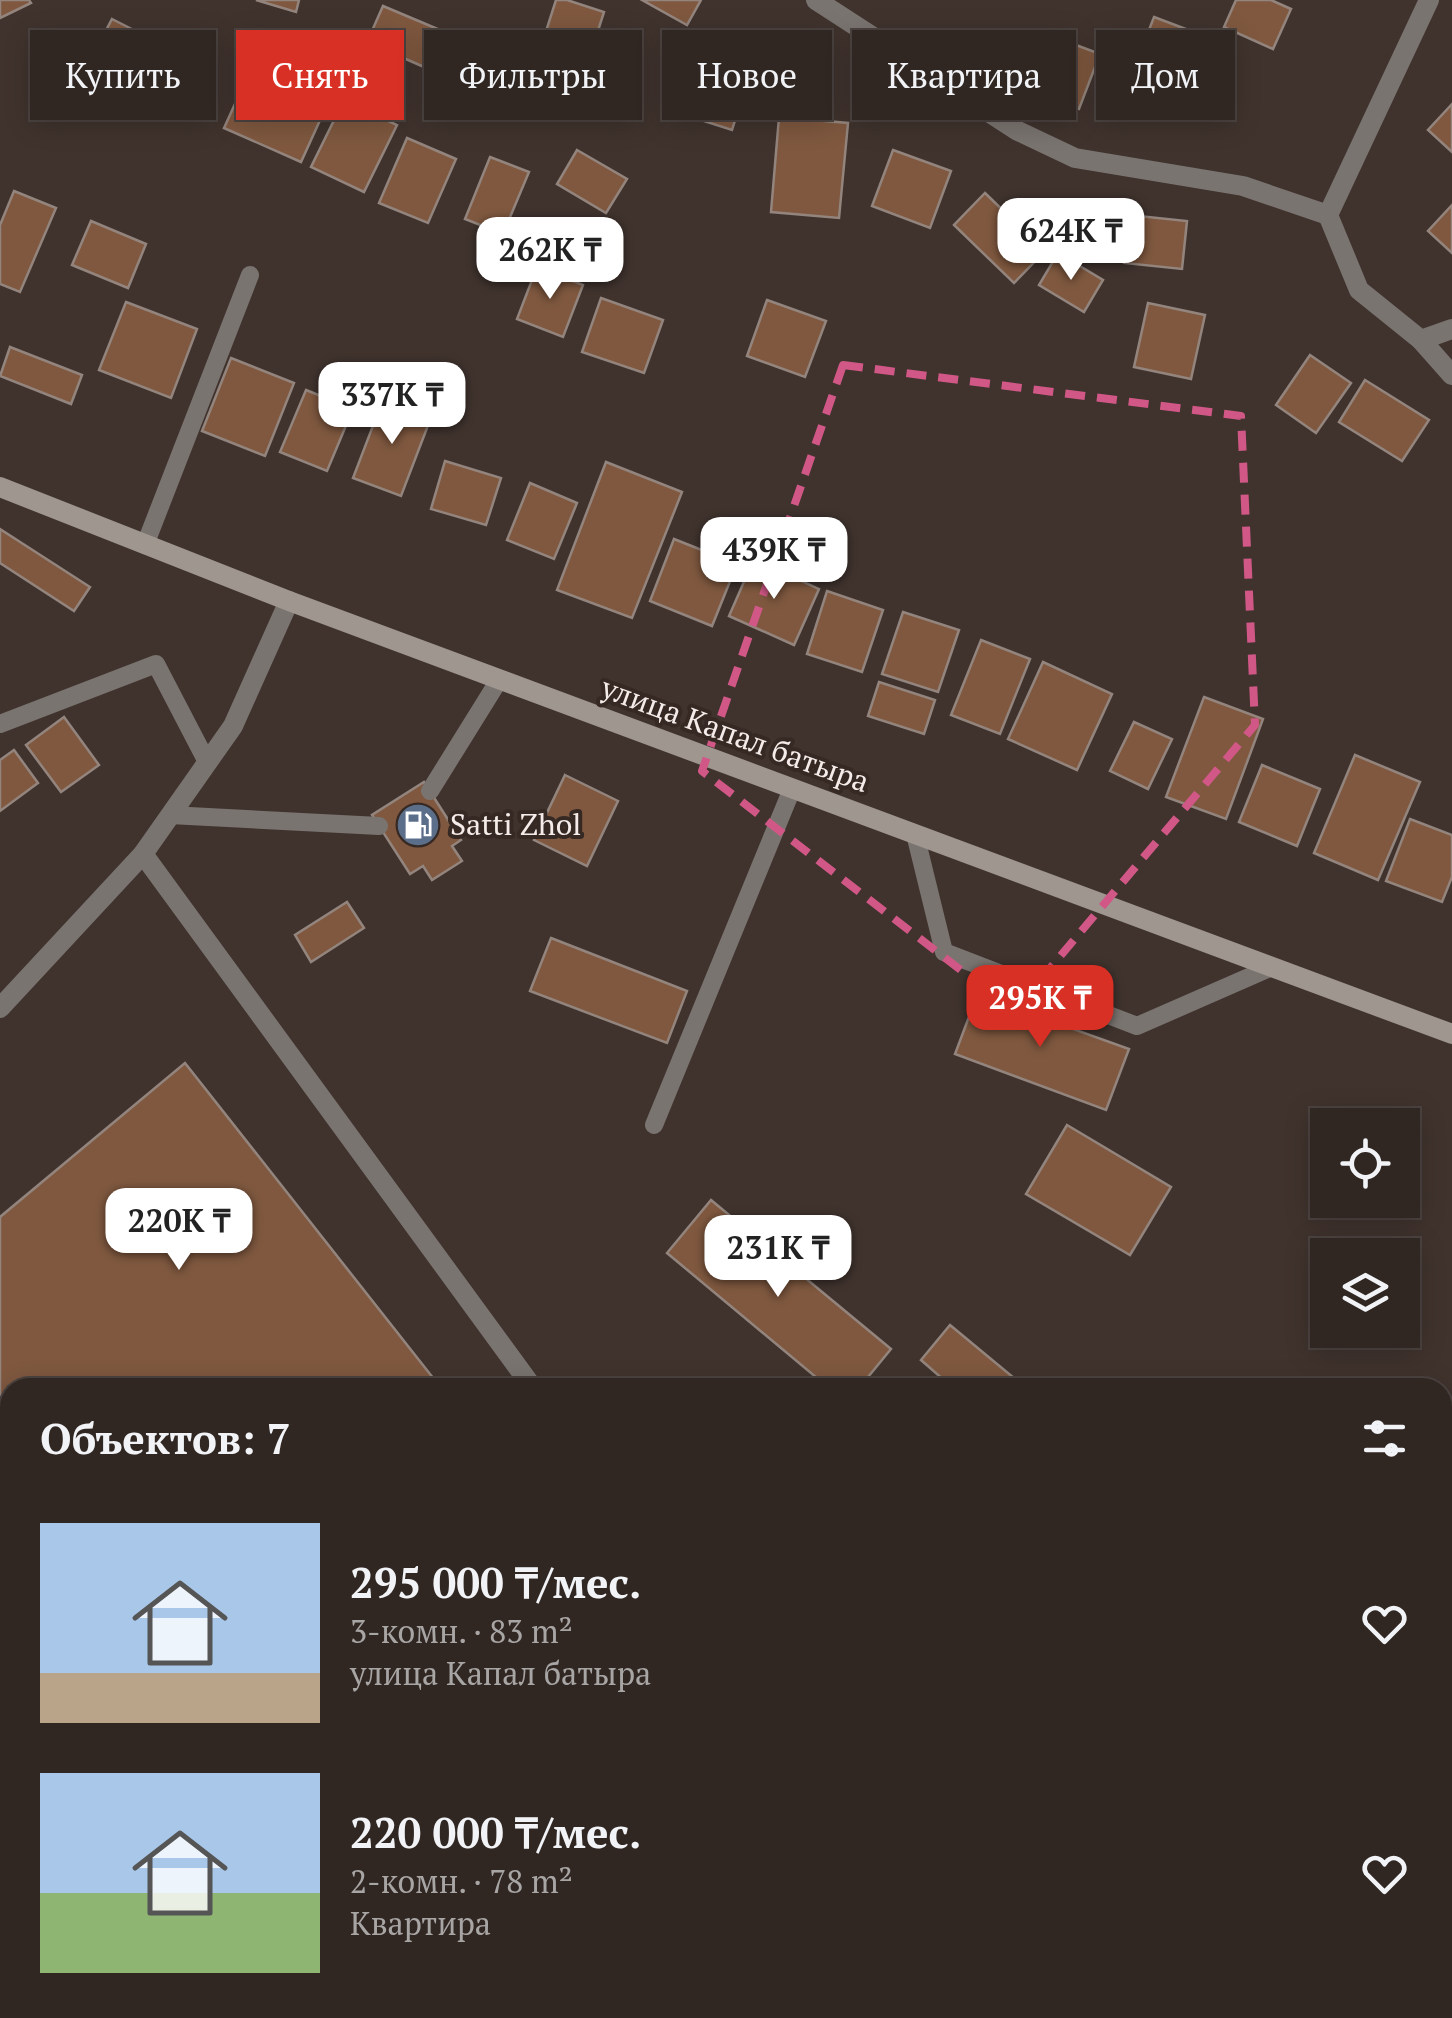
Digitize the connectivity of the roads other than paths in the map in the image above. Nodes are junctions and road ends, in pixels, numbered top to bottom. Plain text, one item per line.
1 (816, 0) edge
2 (1428, 0) edge
3 (1328, 215) junction
4 (250, 275) dead end
5 (1452, 329) edge
6 (1421, 340) junction
7 (1452, 375) edge
8 (0, 487) edge
9 (145, 544) junction
10 (290, 602) junction
11 (498, 680) junction
12 (0, 724) edge
13 (208, 762) junction
14 (792, 789) junction
15 (430, 791) dead end
16 (170, 814) junction
17 (379, 826) dead end
18 (915, 834) junction
19 (142, 854) junction
20 (1272, 967) junction
21 (0, 1008) edge
22 (1452, 1034) edge
23 (654, 1125) dead end
24 (527, 1378) edge

1 - 3 street
2 - 3 street
3 - 6 street
4 - 9 lane
5 - 6 street
6 - 7 street
8 - 9 main road, улица Капал батыра
9 - 10 main road, улица Капал батыра
10 - 11 main road, улица Капал батыра
10 - 13 street
11 - 14 main road, улица Капал батыра
11 - 15 lane
12 - 13 lane
13 - 16 street
14 - 18 main road, улица Капал батыра
14 - 23 lane
16 - 17 lane
16 - 19 street
18 - 20 main road, улица Капал батыра
18 - 20 lane
19 - 21 street
19 - 24 street
20 - 22 main road, улица Капал батыра

